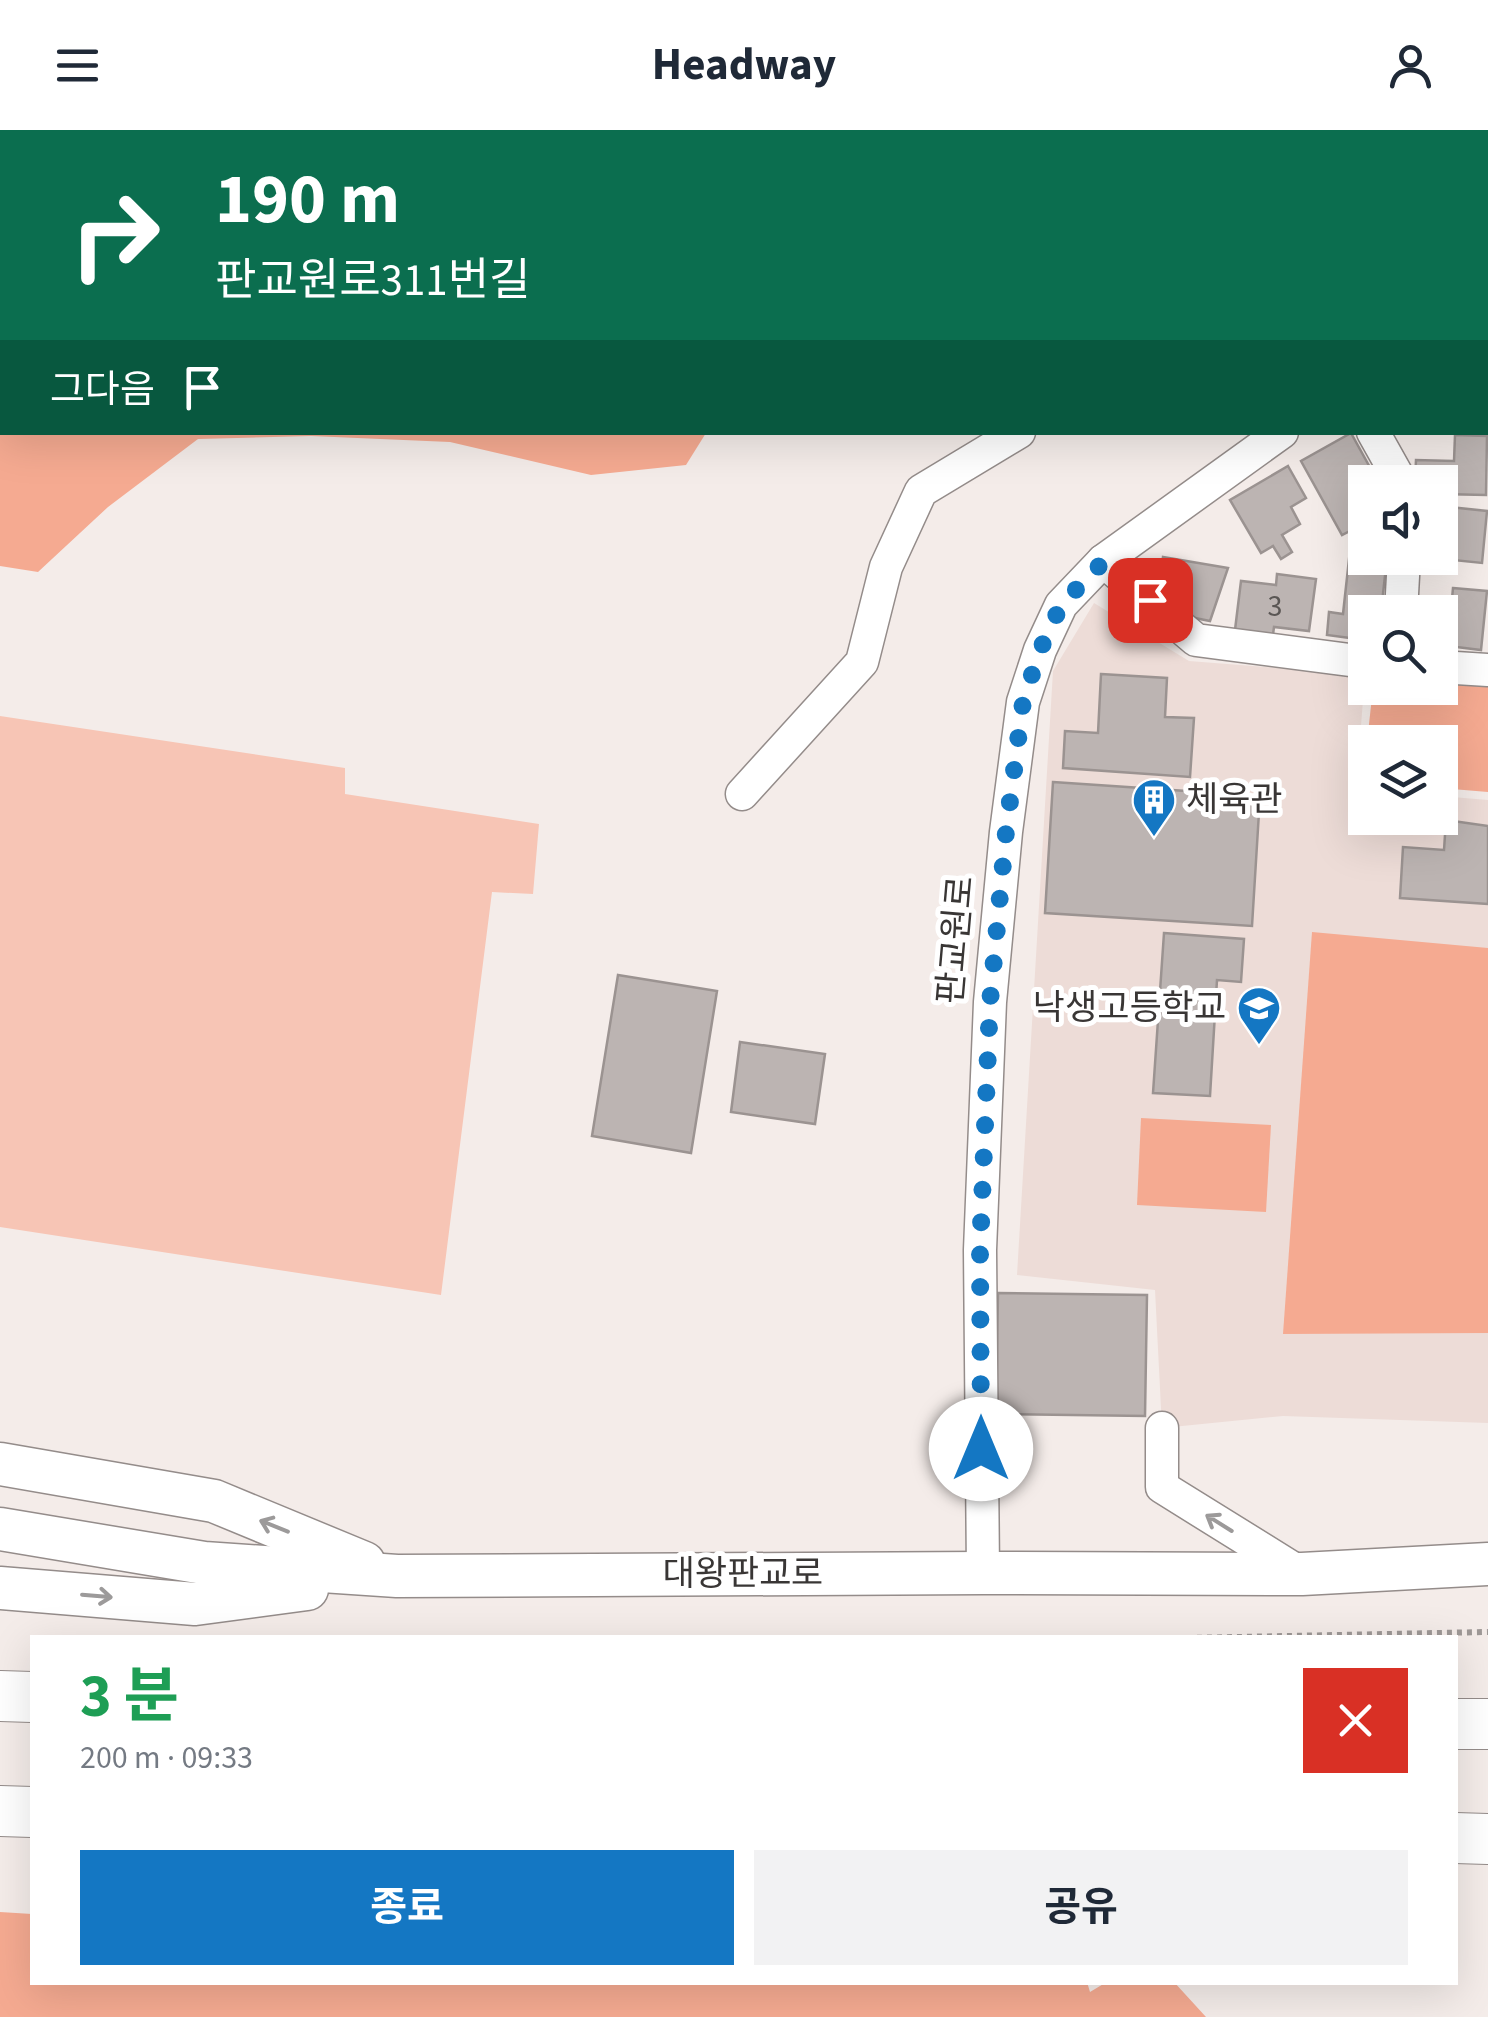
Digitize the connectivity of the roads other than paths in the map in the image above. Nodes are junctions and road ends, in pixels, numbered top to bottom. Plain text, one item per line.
1 (1014, 435) edge
2 (1278, 435) edge
3 (1375, 435) edge
4 (1391, 465) edge
5 (1103, 562) junction
6 (1348, 660) edge
7 (1458, 668) edge
8 (1488, 670) edge
9 (742, 794) dead end
10 (1162, 1428) dead end
11 (0, 1464) edge
12 (0, 1529) edge
13 (1488, 1564) edge
14 (982, 1572) junction
15 (1302, 1574) junction
16 (397, 1576) junction
17 (0, 1588) edge
18 (0, 1696) edge
19 (30, 1697) edge
20 (1458, 1724) edge
21 (1488, 1724) edge
22 (0, 1811) edge
23 (30, 1812) edge
24 (1458, 1838) edge
25 (1488, 1839) edge

1 - 9 street
2 - 5 street, 판교원로
3 - 4 street
5 - 6 street
5 - 14 street, 판교원로
7 - 8 street
15 -> 10 street
16 -> 11 main road
12 - 16 main road, 대왕판교로
13 - 15 main road, 대왕판교로
14 - 15 main road, 대왕판교로
14 - 16 main road, 대왕판교로
17 -> 16 main road
18 - 19 highway
20 - 21 highway
22 - 23 highway
24 - 25 highway

